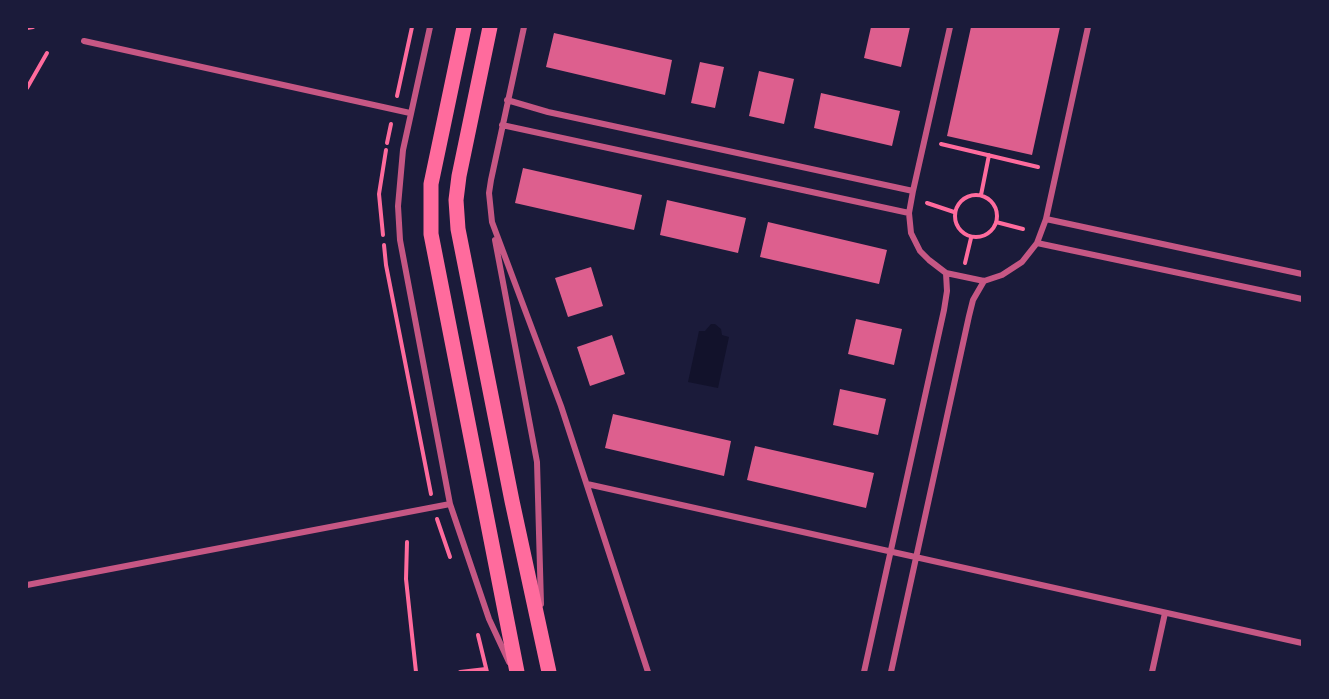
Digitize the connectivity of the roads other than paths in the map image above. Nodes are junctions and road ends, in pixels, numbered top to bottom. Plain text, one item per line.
1 (429, 27) edge
2 (464, 27) edge
3 (490, 27) edge
4 (524, 27) edge
5 (950, 27) edge
6 (1088, 27) edge
7 (84, 41) dead end
8 (507, 100) junction
9 (410, 114) junction
10 (502, 125) junction
11 (913, 191) junction
12 (909, 213) junction
13 (1046, 219) junction
14 (492, 222) junction
15 (1037, 243) junction
16 (946, 273) junction
17 (1302, 274) edge
18 (984, 281) junction
19 (1302, 299) edge
20 (587, 484) junction
21 (450, 504) junction
22 (890, 552) junction
23 (916, 557) junction
24 (27, 585) edge
25 (1165, 613) junction
26 (542, 638) junction
27 (1302, 643) edge
28 (516, 672) edge
29 (549, 672) edge
30 (648, 672) edge
31 (864, 672) edge
32 (891, 672) edge
33 (1152, 672) edge

1 - 9 street
2 - 28 main road
3 - 26 main road
4 - 8 street
5 - 11 street
6 - 13 street
7 - 9 street
8 - 10 street
8 - 11 street
9 - 21 street
10 - 12 street
10 - 14 street
11 - 12 street
12 - 16 street
13 - 15 street
13 - 17 street
14 - 20 street
14 - 26 street
15 - 18 street
15 - 19 street
16 - 18 street
16 - 22 street
18 - 23 street
20 - 22 street
20 - 30 street
21 - 24 street
21 - 28 street
22 - 23 street
22 - 31 street
23 - 25 street
23 - 32 street
25 - 27 street
25 - 33 street
26 - 29 main road

